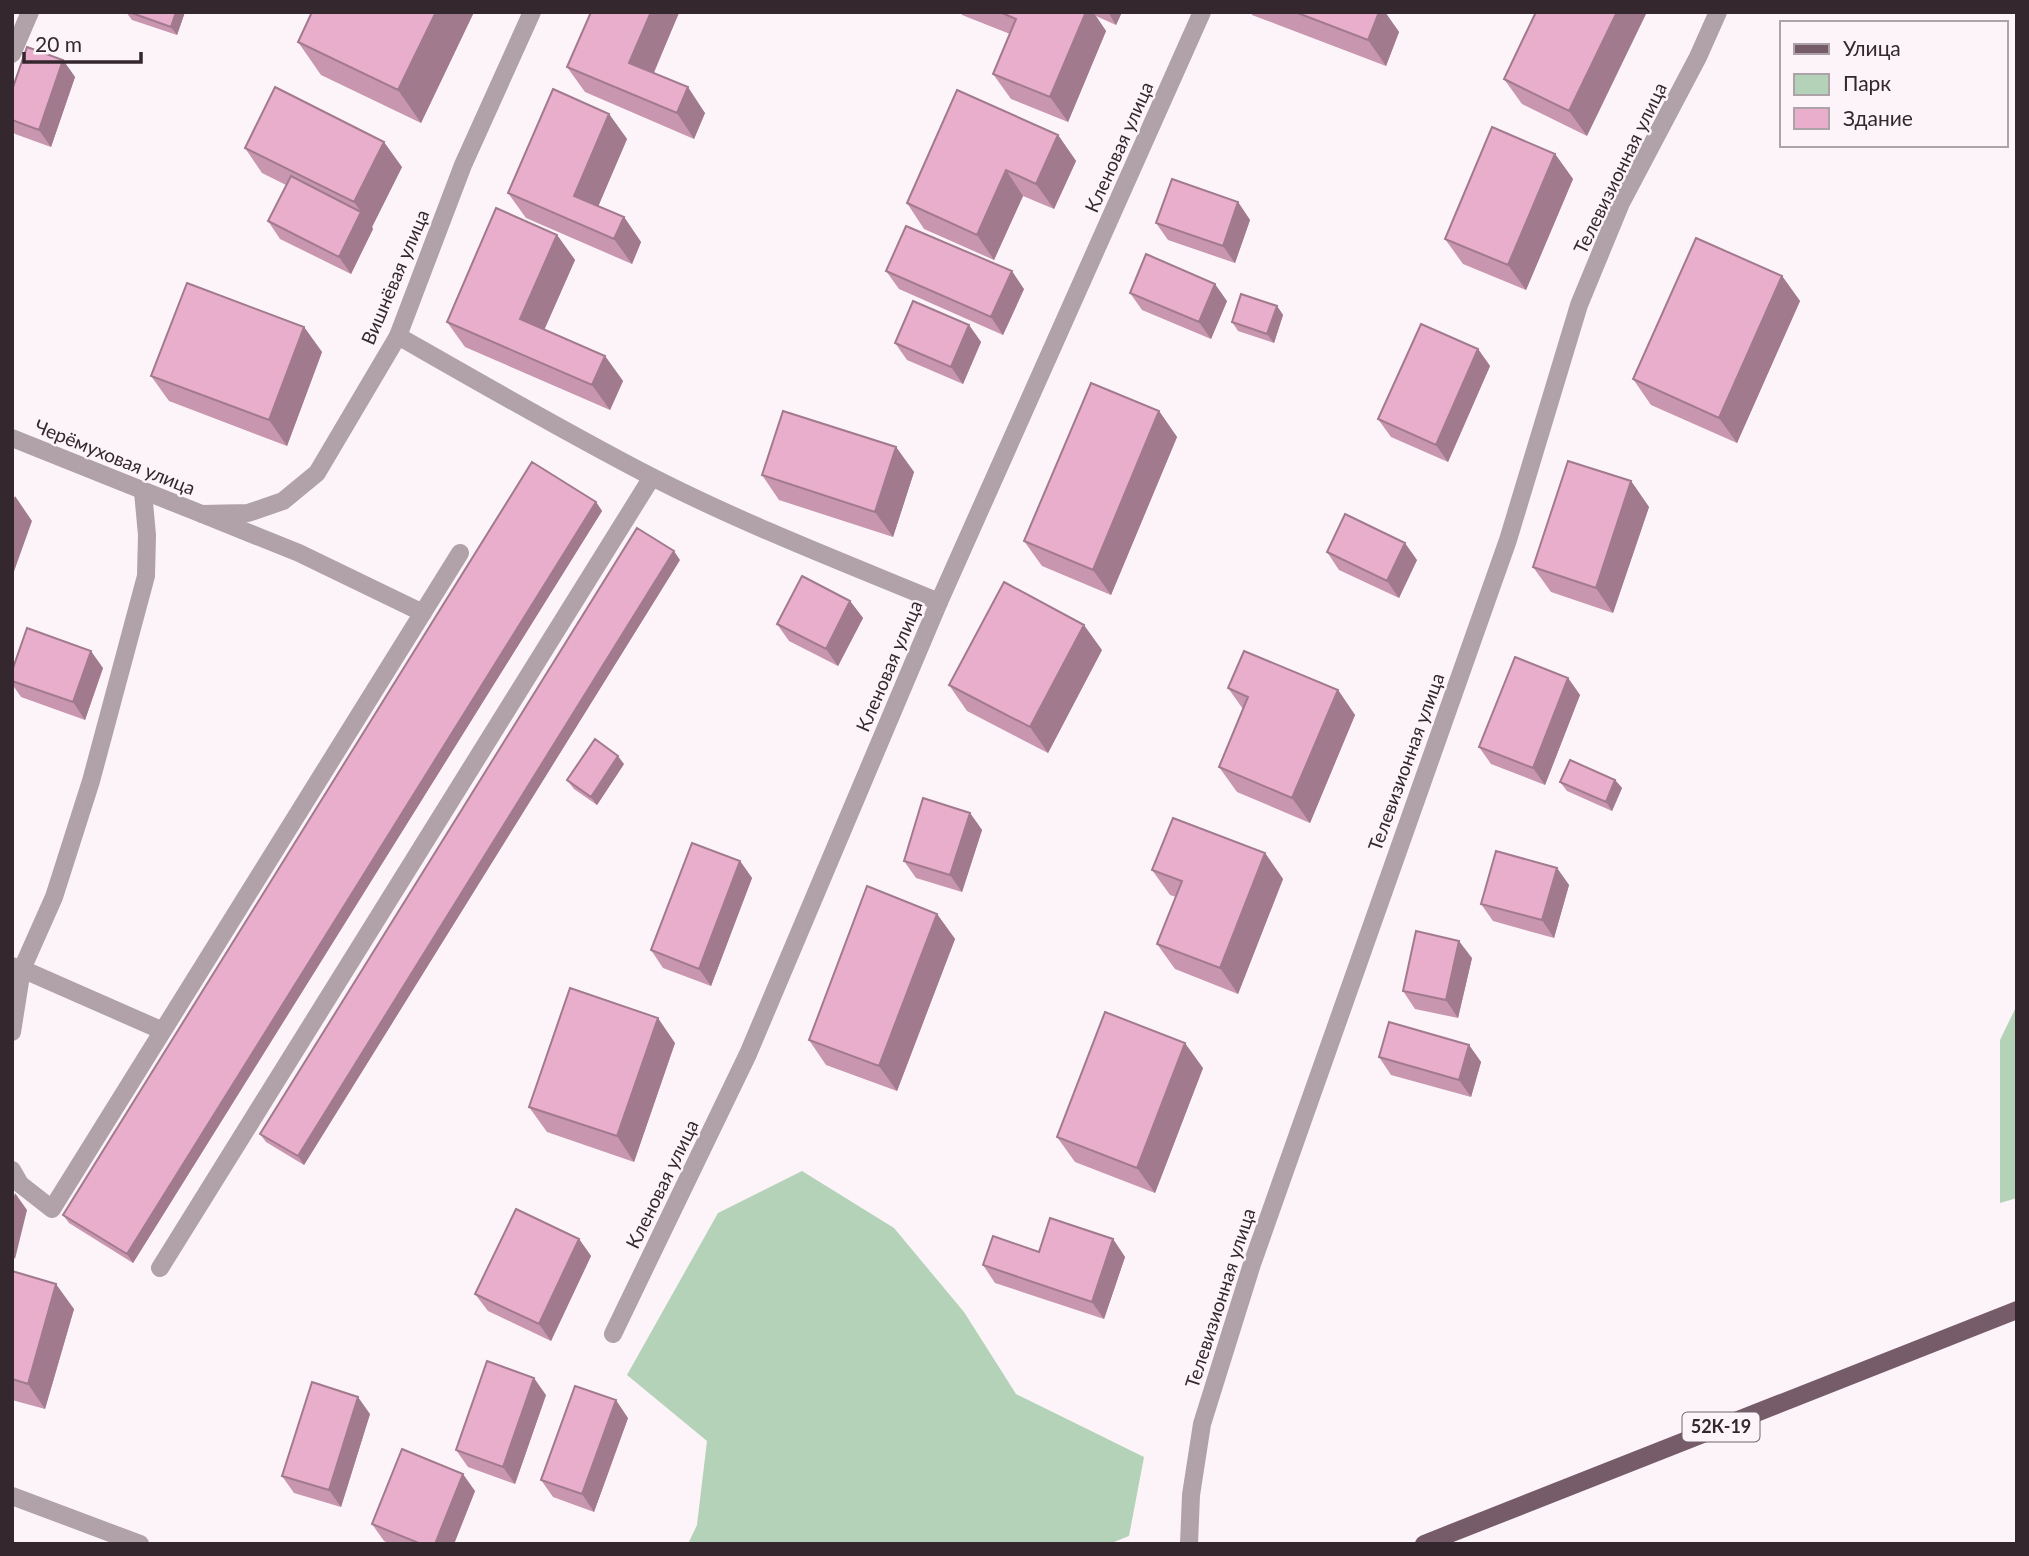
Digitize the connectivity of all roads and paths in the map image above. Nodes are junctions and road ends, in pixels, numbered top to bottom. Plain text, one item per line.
1 (30, 12) edge
2 (531, 12) edge
3 (1202, 12) edge
4 (1718, 12) edge
5 (12, 54) edge
6 (398, 336) junction
7 (12, 438) edge
8 (652, 477) junction
9 (143, 492) junction
10 (202, 514) junction
11 (460, 553) dead end
12 (939, 602) junction
13 (423, 613) junction
14 (17, 967) edge
15 (163, 1031) junction
16 (12, 1032) edge
17 (12, 1170) edge
18 (160, 1268) dead end
19 (2017, 1310) edge
20 (613, 1334) dead end
21 (12, 1496) edge
22 (141, 1544) edge
23 (1189, 1544) edge
24 (1424, 1544) edge

1 - 5 street
2 - 6 street, Вишнёвая улица
3 - 12 street, Кленовая улица
4 - 23 street, Телевизионная улица
6 - 8 street
6 - 10 street, Вишнёвая улица
7 - 9 street, Черёмуховая улица
8 - 12 street
8 - 18 street
9 - 10 street, Черёмуховая улица
9 - 14 street
10 - 13 street, Черёмуховая улица
11 - 13 street
12 - 20 street, Кленовая улица
13 - 15 street
14 - 15 street
14 - 16 street
15 - 17 street
19 - 24 main road, 52К-19
21 - 22 street

